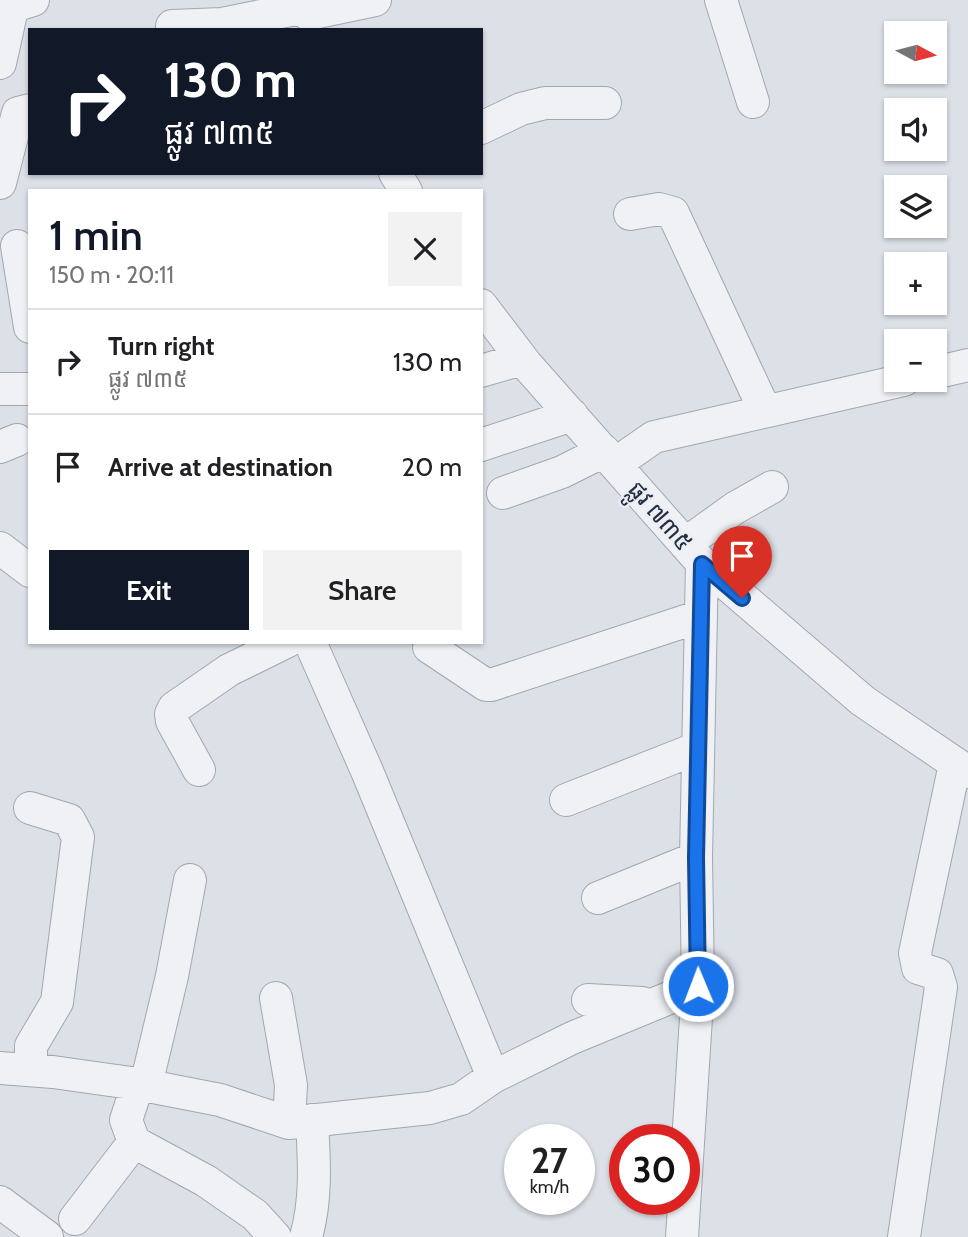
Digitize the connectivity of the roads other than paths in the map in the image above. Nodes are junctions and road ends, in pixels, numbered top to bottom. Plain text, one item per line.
1 (33, 0) edge
2 (375, 0) edge
3 (721, 0) edge
4 (307, 13) edge
5 (172, 26) dead end
6 (0, 62) edge
7 (753, 102) dead end
8 (605, 103) dead end
9 (28, 110) edge
10 (483, 127) edge
11 (0, 183) edge
12 (631, 214) dead end
13 (16, 245) edge
14 (483, 308) edge
15 (28, 315) edge
16 (522, 359) junction
17 (968, 365) edge
18 (483, 370) edge
19 (947, 370) edge
20 (884, 384) edge
21 (28, 388) edge
22 (0, 389) edge
23 (765, 411) junction
24 (572, 415) junction
25 (483, 444) edge
26 (609, 458) junction
27 (772, 487) dead end
28 (503, 493) dead end
29 (0, 548) edge
30 (694, 554) junction
31 (28, 569) edge
32 (701, 616) junction
33 (282, 644) edge
34 (311, 644) edge
35 (429, 648) dead end
36 (698, 748) junction
37 (962, 768) edge
38 (199, 770) dead end
39 (566, 800) dead end
40 (30, 808) dead end
41 (696, 858) junction
42 (190, 880) dead end
43 (598, 898) dead end
44 (698, 986) junction
45 (276, 999) dead end
46 (589, 1000) dead end
47 (647, 1008) junction
48 (0, 1068) edge
49 (31, 1070) junction
50 (493, 1077) junction
51 (142, 1085) junction
52 (301, 1121) junction
53 (134, 1142) junction
54 (0, 1202) edge
55 (75, 1219) dead end
56 (47, 1237) edge
57 (275, 1237) edge
58 (306, 1237) edge
59 (682, 1237) edge
60 (904, 1237) edge

1 - 6 street
2 - 4 street
3 - 7 street
4 - 5 street
8 - 10 street
9 - 11 street
12 - 23 street
13 - 15 street
14 - 16 street, ផ្លូវ ៧៣៥
16 - 18 street
16 - 24 street, ផ្លូវ ៧៣៥
17 - 19 street
20 - 23 street
21 - 22 street
23 - 26 street
24 - 25 street
24 - 26 street, ផ្លូវ ៧៣៥
26 - 28 street
26 - 30 street, ផ្លូវ ៧៣៥
27 - 30 street
29 - 31 street
30 - 32 street
30 - 37 street, ផ្លូវ ៧៣៥
32 - 35 street
32 - 36 street
33 - 38 street
34 - 50 street
36 - 39 street
36 - 41 street
37 - 60 street
40 - 49 street
41 - 43 street
41 - 44 street
42 - 51 street
44 - 47 street
44 - 59 street
45 - 52 street
46 - 47 street
47 - 50 street
48 - 49 street
49 - 51 street
50 - 52 street
51 - 52 street
51 - 53 street
52 - 58 street
53 - 55 street
53 - 57 street
54 - 56 street

